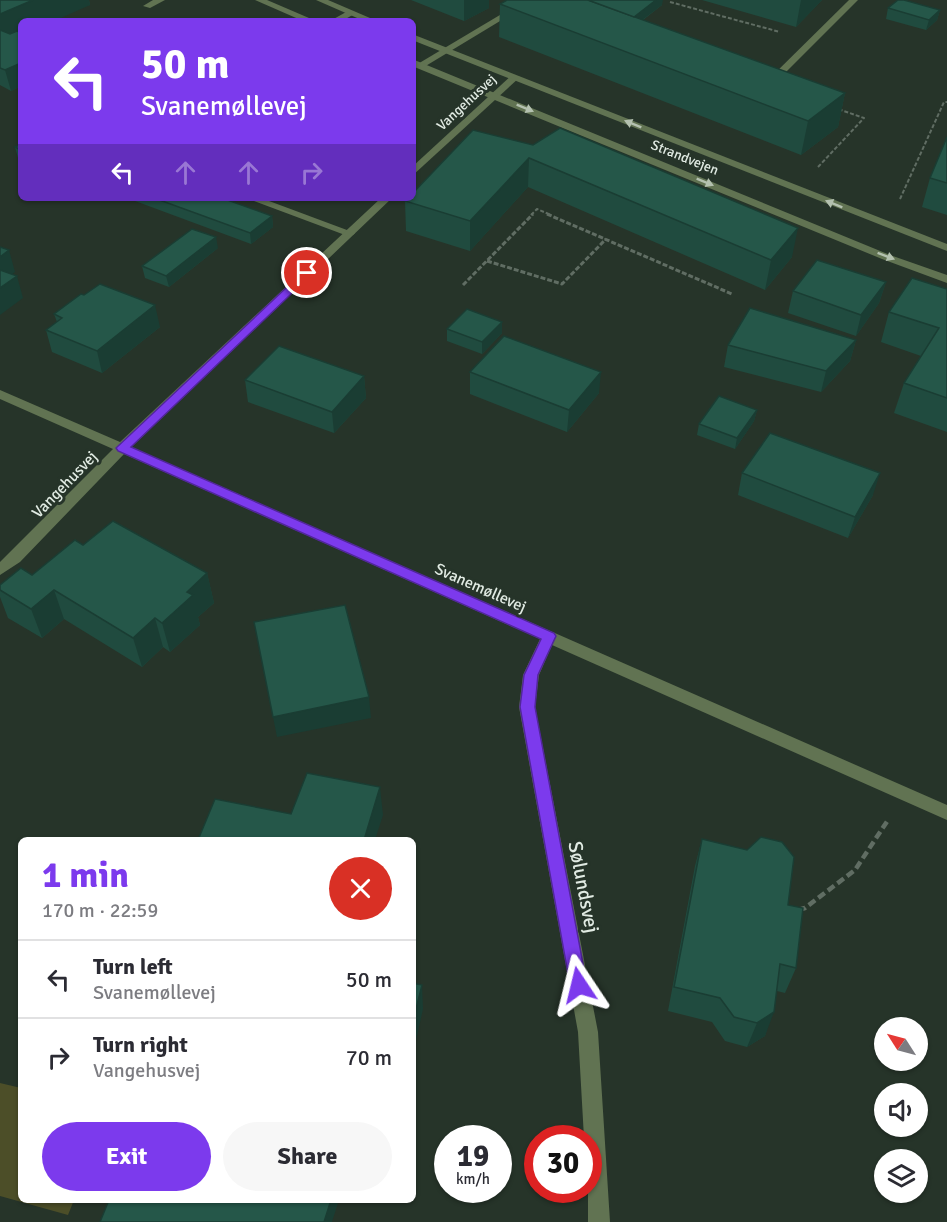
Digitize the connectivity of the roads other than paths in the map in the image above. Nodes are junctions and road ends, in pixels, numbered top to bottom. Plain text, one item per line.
1 (161, 0) edge
2 (260, 0) edge
3 (320, 0) edge
4 (531, 0) edge
5 (854, 0) edge
6 (147, 6) dead end
7 (351, 13) junction
8 (304, 18) edge
9 (341, 18) edge
10 (364, 18) edge
11 (416, 39) edge
12 (446, 50) junction
13 (417, 63) edge
14 (515, 77) junction
15 (768, 84) edge
16 (495, 95) junction
17 (416, 169) edge
18 (259, 201) edge
19 (384, 201) edge
20 (350, 233) junction
21 (947, 248) edge
22 (947, 279) edge
23 (0, 394) edge
24 (122, 448) junction
25 (0, 570) edge
26 (549, 636) junction
27 (947, 813) edge
28 (599, 1222) edge

1 - 6 street
2 - 8 street
3 - 7 street
4 - 12 street
5 - 15 street
7 - 9 street
7 - 10 street
11 - 12 street, Strandvejen
12 - 13 street
12 - 14 street, Strandvejen
13 - 16 street, Strandvejen
14 - 16 street, Vangehusvej
21 -> 14 street, Strandvejen
16 - 17 street, Vangehusvej
16 -> 22 street, Strandvejen
18 - 20 street
19 - 20 street, Vangehusvej
20 - 24 street, Vangehusvej
23 - 24 street, Svanemøllevej
24 - 25 street, Vangehusvej
24 - 26 street, Svanemøllevej
26 - 27 street, Svanemøllevej
26 - 28 street, Sølundsvej

